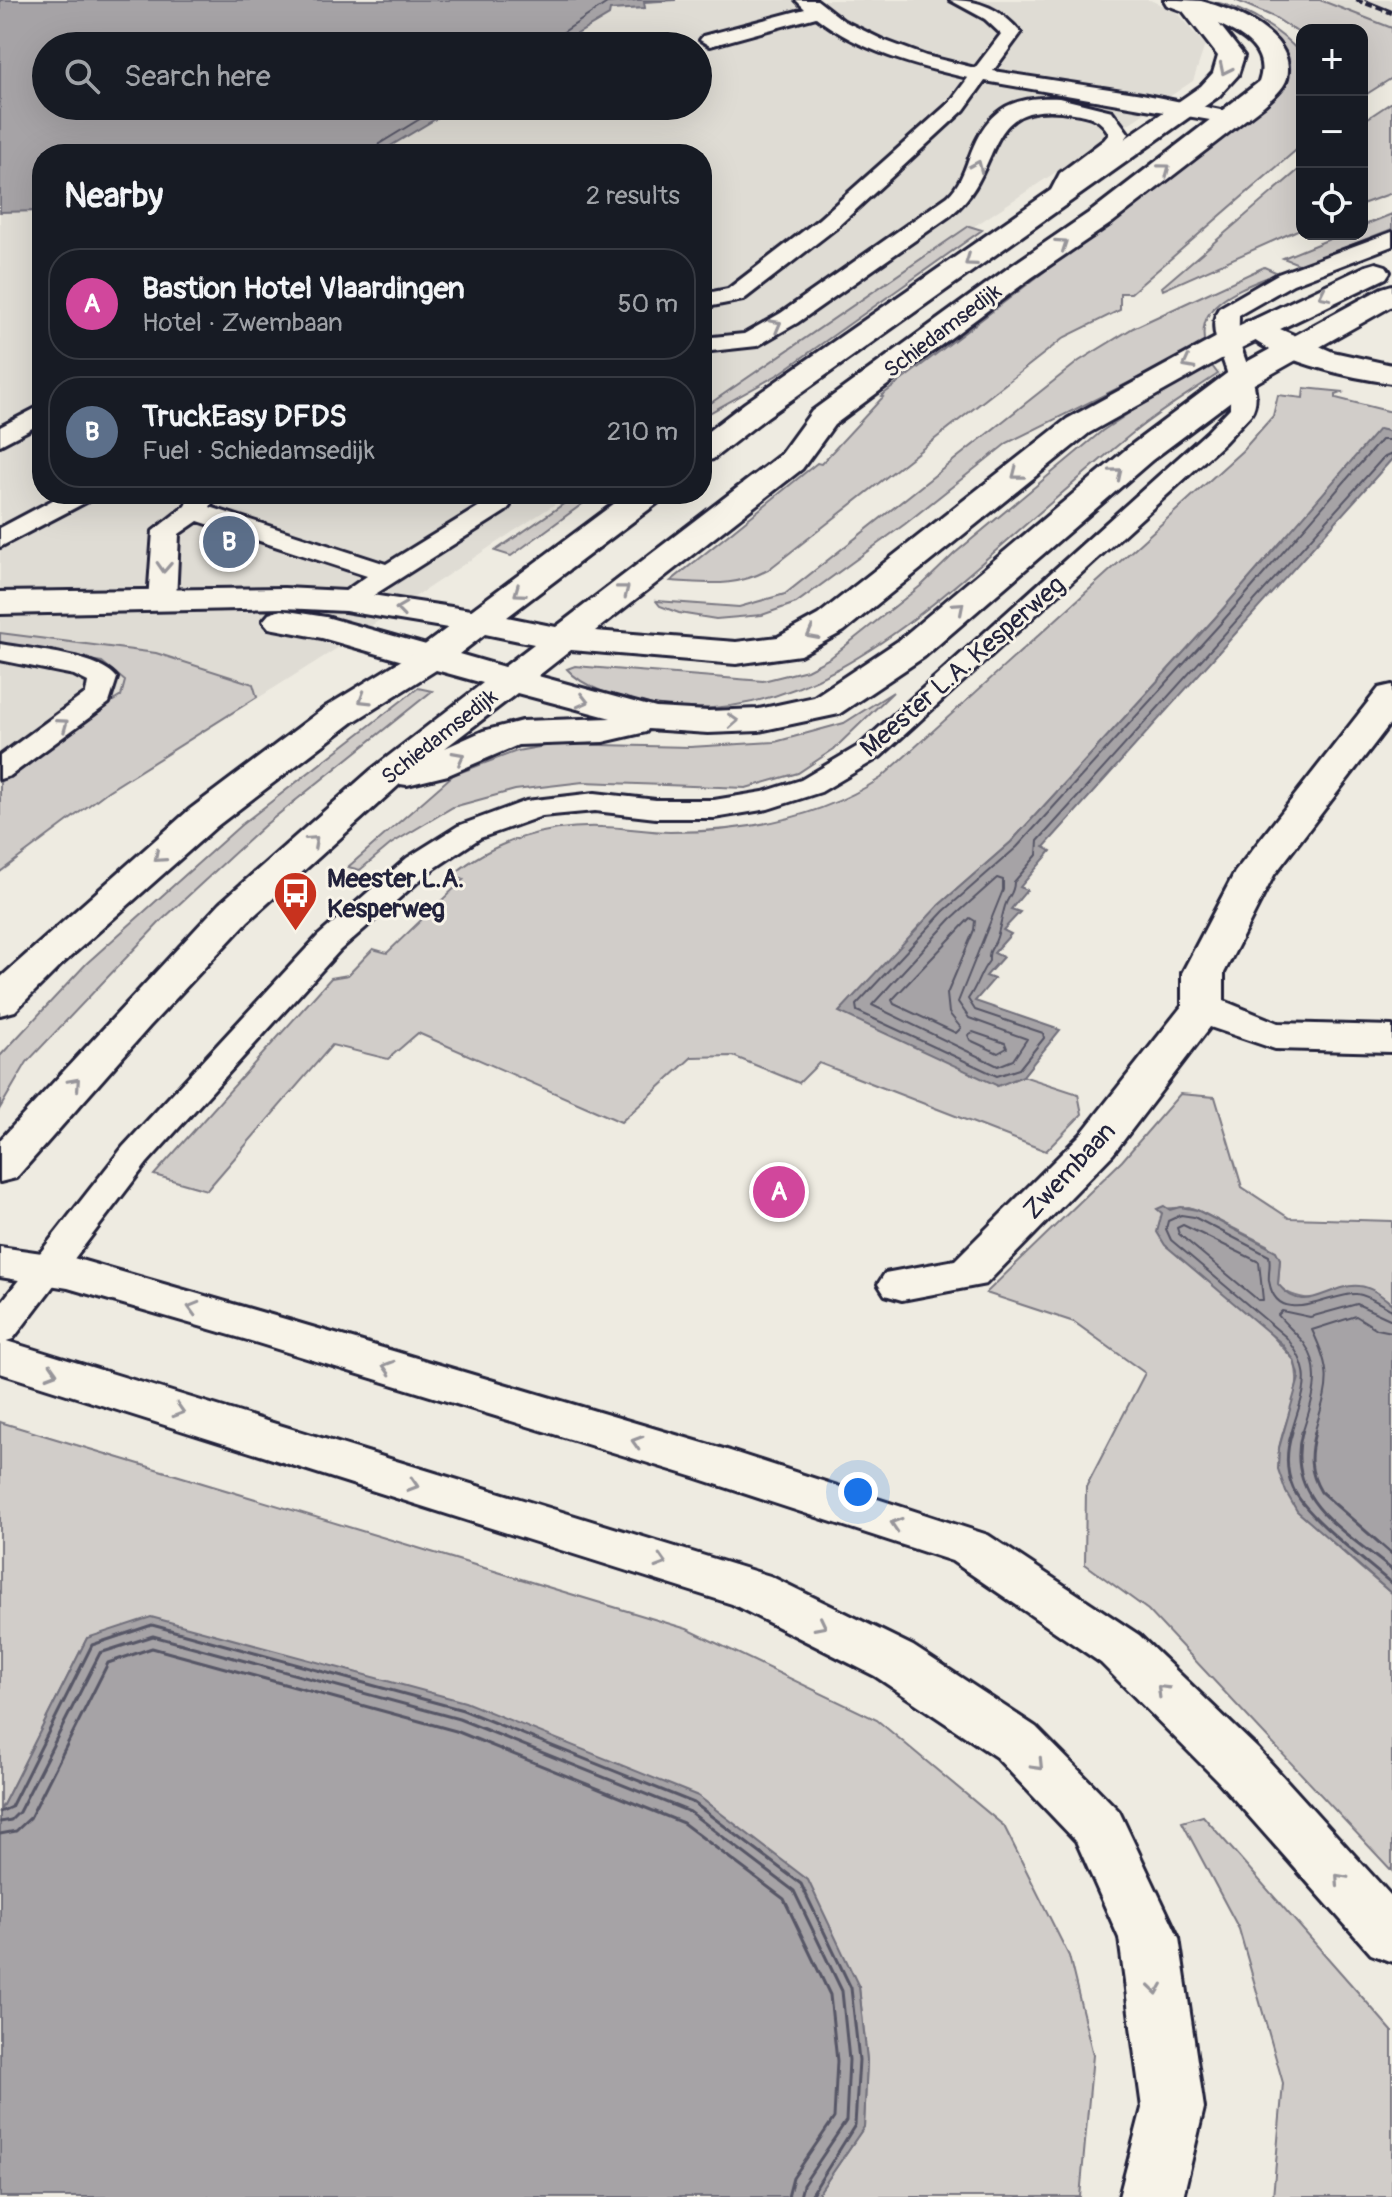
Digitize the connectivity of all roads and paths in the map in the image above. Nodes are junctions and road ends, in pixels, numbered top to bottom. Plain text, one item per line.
1 (959, 0) edge
2 (1184, 3) edge
3 (811, 6) edge
4 (712, 39) edge
5 (983, 74) junction
6 (1186, 109) junction
7 (1233, 118) junction
8 (1057, 200) junction
9 (1392, 239) edge
10 (1392, 265) edge
11 (1392, 294) edge
12 (712, 299) edge
13 (1243, 335) junction
14 (1302, 342) junction
15 (712, 344) edge
16 (1392, 374) edge
17 (1241, 378) junction
18 (0, 408) edge
19 (32, 410) edge
20 (32, 417) edge
21 (0, 438) edge
22 (712, 444) edge
23 (65, 504) edge
24 (197, 504) edge
25 (204, 504) edge
26 (635, 504) edge
27 (497, 506) dead end
28 (0, 539) edge
29 (389, 574) junction
30 (162, 601) junction
31 (218, 601) junction
32 (345, 601) junction
33 (0, 603) edge
34 (478, 622) junction
35 (563, 639) junction
36 (0, 652) edge
37 (431, 658) junction
38 (510, 681) junction
39 (1392, 696) edge
40 (655, 719) junction
41 (0, 770) edge
42 (385, 777) junction
43 (0, 1002) edge
44 (1203, 1007) junction
45 (1392, 1039) edge
46 (0, 1168) edge
47 (24, 1265) edge
48 (902, 1284) dead end
49 (0, 1330) edge
50 (0, 1356) edge
51 (1392, 1937) edge
52 (1151, 2197) edge

1 - 5 lane
2 -> 6 main road, Schiedamsedijk
2 - 7 main road, Schiedamsedijk
3 - 4 lane
3 - 5 lane
5 - 6 lane
5 - 12 lane
6 - 7 lane
6 - 8 main road, Schiedamsedijk
35 -> 7 main road, Schiedamsedijk
15 -> 8 lane
8 -> 22 main road, Schiedamsedijk
9 - 13 lane
10 -> 13 main road
11 - 14 main road, Meester L.A. Kesperweg
13 - 14 main road
13 - 17 lane, Meester L.A. Kesperweg
13 -> 35 main road
14 - 16 main road
14 - 17 main road, Meester L.A. Kesperweg
40 -> 17 main road, Meester L.A. Kesperweg
17 - 47 lane, Meester L.A. Kesperweg
18 - 19 lane
20 - 21 lane
23 - 28 lane
24 -> 30 lane
25 - 29 lane
26 -> 34 main road
27 - 29 lane
29 - 32 lane
30 - 31 main road
30 - 33 main road
31 - 32 main road
31 - 37 main road
34 -> 32 main road
34 - 35 main road
34 - 37 main road
35 - 38 main road, Schiedamsedijk
41 -> 36 lane
37 - 38 main road, Meester L.A. Kesperweg
37 -> 43 main road
38 -> 40 main road, Meester L.A. Kesperweg
38 - 42 main road, Schiedamsedijk
39 - 44 main road
42 -> 40 main road
46 -> 42 main road, Schiedamsedijk
44 - 45 main road
44 - 48 main road, Zwembaan
47 - 49 lane
51 -> 47 main road
50 -> 52 main road

